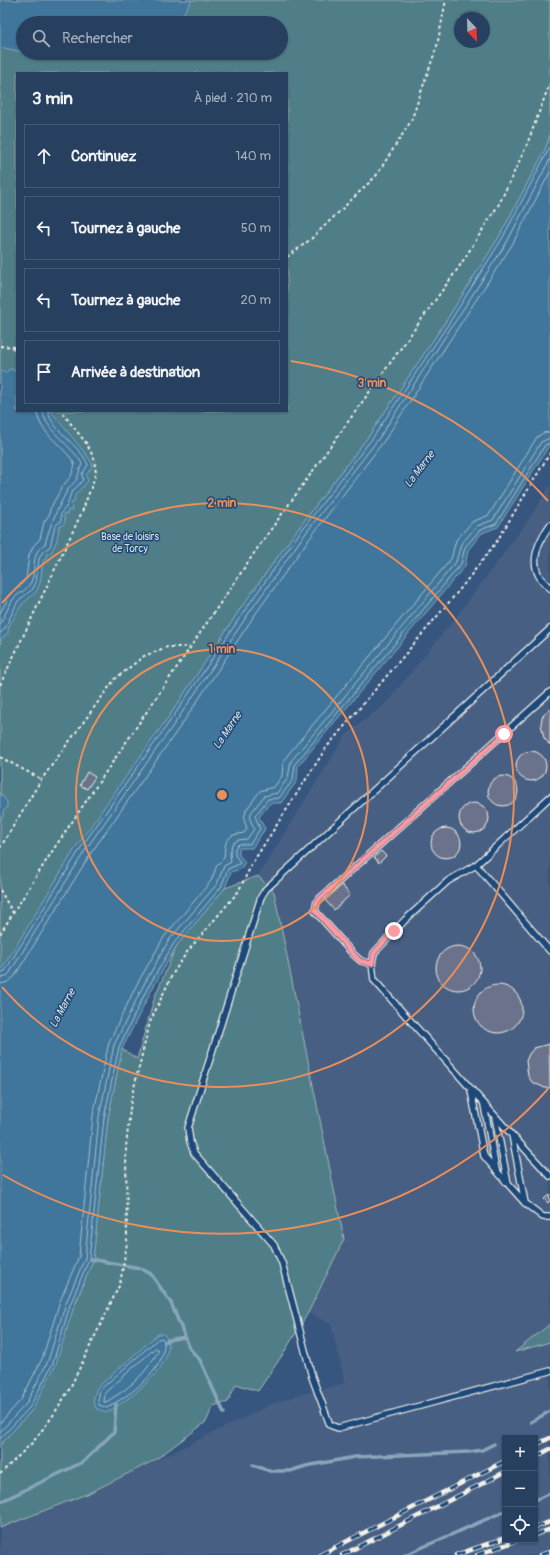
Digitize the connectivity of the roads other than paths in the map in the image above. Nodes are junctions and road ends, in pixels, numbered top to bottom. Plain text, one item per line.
1 (550, 525) edge
2 (550, 588) edge
3 (550, 629) edge
4 (550, 692) edge
5 (550, 797) edge
6 (476, 865) junction
7 (550, 951) edge
8 (372, 964) junction
9 (471, 1091) junction
10 (484, 1105) junction
11 (495, 1117) junction
12 (512, 1135) junction
13 (496, 1170) junction
14 (550, 1176) edge
15 (508, 1184) junction
16 (525, 1203) junction
17 (550, 1217) edge
18 (550, 1371) edge

1 - 2 lane
3 - 18 lane
4 - 8 lane
5 - 6 lane
6 - 7 lane
6 - 8 lane
8 - 9 lane
9 - 10 lane
9 - 13 lane
10 - 11 lane
10 - 13 lane
11 - 12 lane
11 - 15 lane
12 - 14 lane
12 - 16 lane
13 - 15 lane
15 - 16 lane
16 - 17 lane

